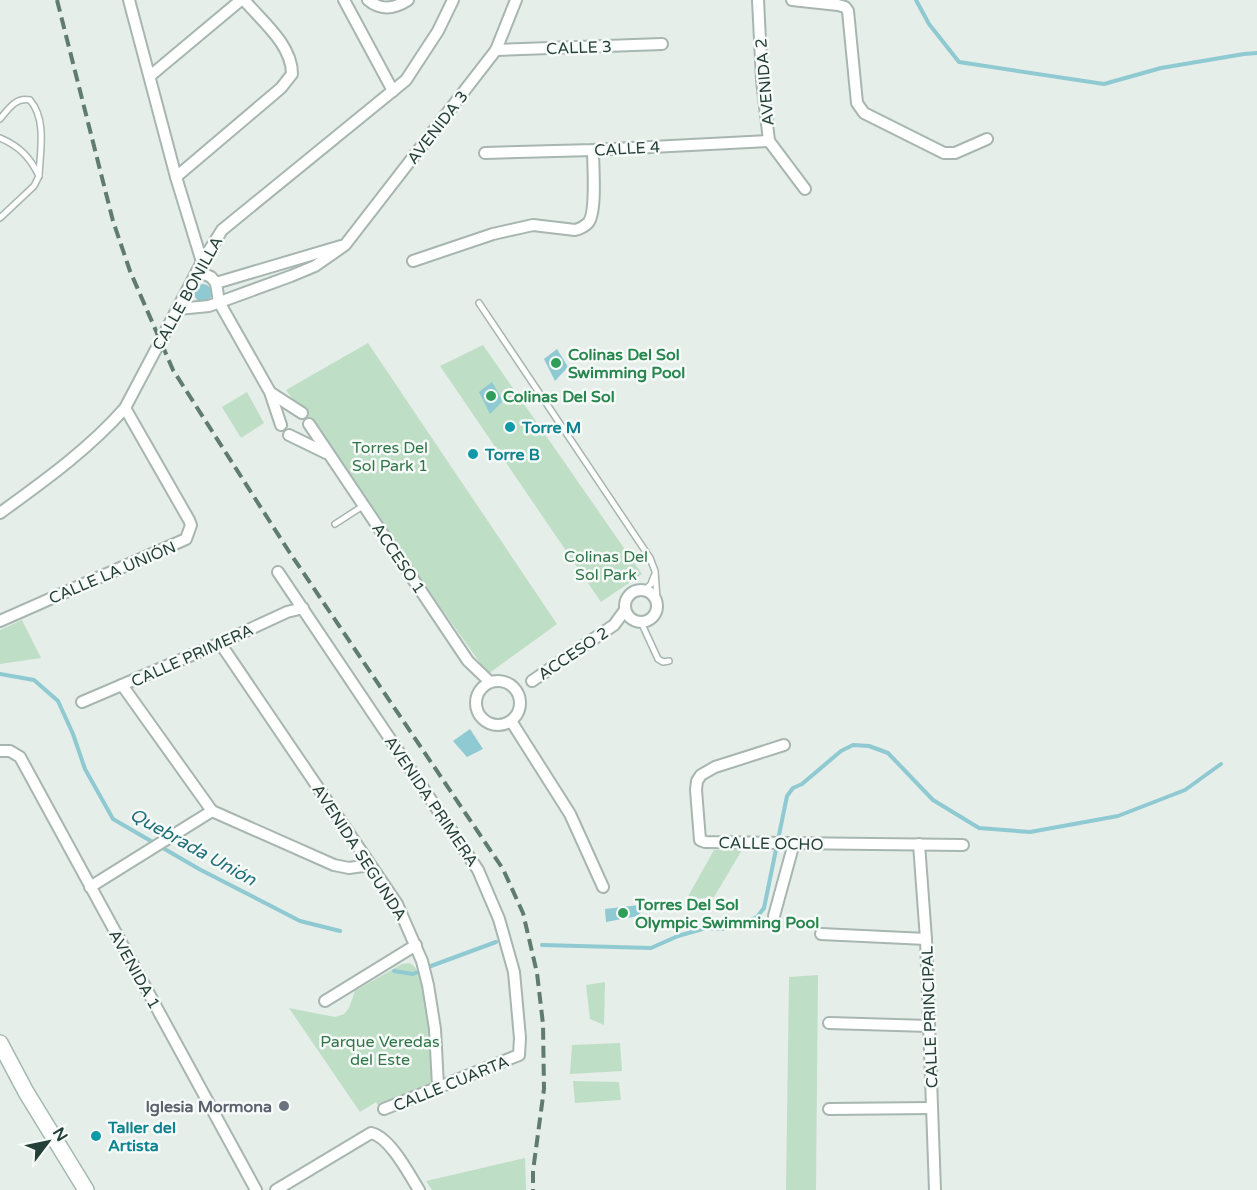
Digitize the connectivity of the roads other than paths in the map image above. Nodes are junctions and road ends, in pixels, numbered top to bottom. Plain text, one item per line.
1 (129, 0) edge
2 (243, 0) edge
3 (344, 0) edge
4 (369, 0) edge
5 (408, 0) edge
6 (453, 0) edge
7 (516, 0) edge
8 (758, 0) edge
9 (792, 0) edge
10 (662, 44) dead end
11 (496, 50) junction
12 (150, 76) junction
13 (393, 91) junction
14 (0, 119) edge
15 (0, 138) edge
16 (987, 139) dead end
17 (769, 141) junction
18 (593, 150) junction
19 (485, 153) dead end
20 (39, 176) junction
21 (176, 177) junction
22 (805, 189) dead end
23 (0, 218) edge
24 (345, 245) junction
25 (413, 261) dead end
26 (200, 267) junction
27 (216, 283) junction
28 (219, 302) junction
29 (479, 303) dead end
30 (178, 309) junction
31 (270, 392) junction
32 (124, 408) junction
33 (302, 413) dead end
34 (309, 424) dead end
35 (281, 425) dead end
36 (290, 435) dead end
37 (329, 455) junction
38 (363, 506) junction
39 (0, 513) edge
40 (335, 524) dead end
41 (655, 571) junction
42 (278, 572) dead end
43 (645, 590) junction
44 (657, 599) junction
45 (303, 608) junction
46 (626, 610) junction
47 (0, 621) edge
48 (637, 621) junction
49 (614, 625) junction
50 (219, 644) junction
51 (468, 661) junction
52 (669, 661) dead end
53 (532, 681) junction
54 (490, 682) junction
55 (122, 685) junction
56 (512, 685) junction
57 (479, 691) junction
58 (520, 699) junction
59 (82, 702) dead end
60 (511, 721) junction
61 (784, 745) dead end
62 (5, 751) edge
63 (212, 811) junction
64 (794, 843) junction
65 (919, 844) junction
66 (963, 845) dead end
67 (370, 865) junction
68 (90, 886) junction
69 (603, 887) dead end
70 (774, 916) dead end
71 (821, 934) dead end
72 (926, 939) junction
73 (416, 945) junction
74 (325, 1002) dead end
75 (829, 1023) dead end
76 (929, 1026) junction
77 (0, 1043) edge
78 (517, 1056) joint
79 (438, 1086) junction
80 (932, 1108) junction
81 (384, 1109) dead end
82 (829, 1109) dead end
83 (86, 1190) edge
84 (256, 1190) edge
85 (276, 1190) edge
86 (419, 1190) edge
87 (935, 1190) edge

1 - 12 street
2 - 12 street
2 - 21 street
3 - 13 street
4 - 5 street
6 - 13 street, CALLE BONILLA
7 - 11 street, AVENIDA 3
8 - 17 street, AVENIDA 2
9 - 16 street
10 - 11 street, CALLE 3
11 - 24 street, AVENIDA 3
12 - 21 street
13 - 26 street, CALLE BONILLA
14 - 20 lane
15 - 20 lane
17 - 18 street, CALLE 4
17 - 22 street, AVENIDA 2
18 - 19 street, CALLE 4
18 - 25 street
20 - 23 lane
21 - 26 street
24 - 27 street
24 - 28 street, AVENIDA 3
26 - 27 street
26 - 30 street, CALLE BONILLA
27 - 28 street
28 - 30 street, AVENIDA 3
28 - 31 street
29 - 41 lane
30 - 32 street, CALLE BONILLA
31 - 33 street
31 - 35 street
32 - 39 street, CALLE BONILLA
32 - 47 street, CALLE LA UNIÓN
34 - 37 street, ACCESO 1
36 - 37 street, ACCESO 1
37 - 38 street, ACCESO 1
38 - 40 lane
38 - 51 street, ACCESO 1
41 - 43 lane
41 - 44 lane
42 - 45 street, AVENIDA PRIMERA
43 - 44 street
43 - 46 street, ACCESO 2
44 - 48 street
45 - 50 street, CALLE PRIMERA
45 - 78 street, AVENIDA PRIMERA
46 - 48 street
46 - 49 street, ACCESO 2
48 - 49 street, ACCESO 2
48 - 52 lane
49 - 53 street, ACCESO 2
50 - 55 street, CALLE PRIMERA
50 - 67 street, AVENIDA SEGUNDA
51 - 54 street, ACCESO 1
51 - 57 street, ACCESO 1
53 - 56 street, ACCESO 2
53 - 58 street, ACCESO 2
54 - 56 street
54 - 57 street
55 - 59 street, CALLE PRIMERA
55 - 63 street
56 - 58 street
57 - 60 street, ACCESO 1
58 - 60 street
60 - 69 street
61 - 64 street, CALLE OCHO
62 - 68 street, AVENIDA 1
63 - 67 street
63 - 68 street
64 - 65 street, CALLE OCHO
64 - 70 street
65 - 66 street, CALLE OCHO
65 - 72 street, CALLE PRINCIPAL
67 - 73 street, AVENIDA SEGUNDA
68 - 84 street, AVENIDA 1
71 - 72 street
72 - 76 street, CALLE PRINCIPAL
73 - 74 street
73 - 79 street, AVENIDA SEGUNDA
75 - 76 street
76 - 80 street, CALLE PRINCIPAL
77 - 83 main road
78 - 79 street, CALLE CUARTA
79 - 81 street, CALLE CUARTA
80 - 82 street
80 - 87 street, CALLE PRINCIPAL
85 - 86 street

